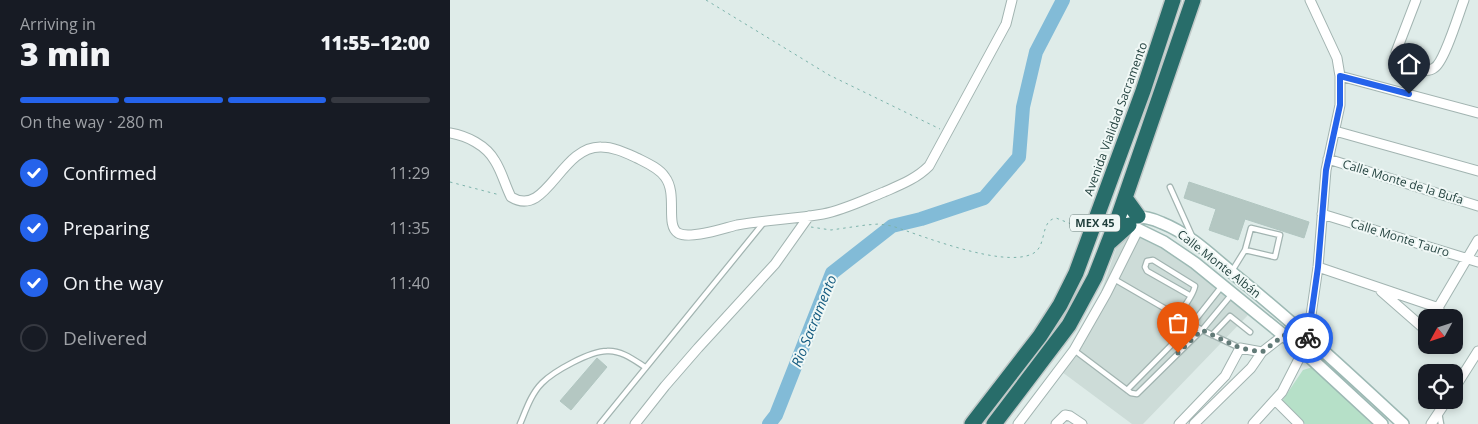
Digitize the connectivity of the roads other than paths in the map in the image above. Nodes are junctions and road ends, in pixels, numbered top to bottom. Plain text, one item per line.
1 (1012, 0) edge
2 (1174, 0) edge
3 (1193, 0) edge
4 (1310, 0) edge
5 (1416, 0) edge
6 (1464, 0) edge
7 (1340, 76) junction
8 (1478, 113) edge
9 (1335, 131) junction
10 (450, 133) edge
11 (1328, 159) junction
12 (1478, 171) edge
13 (1108, 186) junction
14 (1170, 187) dead end
15 (1478, 206) edge
16 (1322, 214) junction
17 (809, 216) junction
18 (766, 220) junction
19 (1131, 222) junction
20 (1478, 240) edge
21 (1195, 242) junction
22 (1244, 250) junction
23 (1083, 258) junction
24 (1467, 258) junction
25 (1478, 262) edge
26 (1318, 267) junction
27 (1231, 272) junction
28 (1114, 279) junction
29 (1223, 285) junction
30 (1378, 288) junction
31 (1232, 293) junction
32 (1191, 296) junction
33 (1439, 308) joint
34 (1178, 315) junction
35 (1418, 323) edge
36 (1192, 324) junction
37 (1297, 327) junction
38 (1202, 330) junction
39 (1250, 332) dead end
40 (1212, 335) junction
41 (1284, 335) junction
42 (1308, 336) junction
43 (1169, 347) junction
44 (1240, 348) junction
45 (1074, 350) junction
46 (1304, 351) junction
47 (1478, 351) edge
48 (1262, 352) junction
49 (1178, 353) junction
50 (646, 366) junction
51 (1474, 367) edge
52 (1463, 379) edge
53 (1128, 390) junction
54 (1275, 400) junction
55 (1441, 409) edge
56 (1439, 412) junction
57 (520, 424) edge
58 (600, 424) edge
59 (636, 424) edge
60 (972, 424) edge
61 (994, 424) edge
62 (1018, 424) edge
63 (1056, 424) edge
64 (1082, 424) edge
65 (1178, 424) edge
66 (1194, 424) edge
67 (1253, 424) edge
68 (1299, 424) edge
69 (1382, 424) edge
70 (1403, 424) edge
71 (1431, 424) edge
72 (1442, 424) edge

1 - 17 street
2 - 13 highway, Avenida Vialidad Sacramento / MEX 45
3 - 19 highway, MEX 45
4 - 7 street
5 - 6 street
7 - 8 street
7 - 9 street
9 - 11 street
9 - 12 street
10 - 18 street
11 - 15 street, Calle Monte de la Bufa
11 - 16 street
13 - 19 highway
13 - 23 highway, Avenida Vialidad Sacramento / MEX 45
14 - 21 lane
16 - 24 street, Calle Monte Tauro
16 - 26 street
17 - 18 street
17 - 59 street
18 - 50 lane
19 - 21 main road, Calle Monte Albán
19 - 23 highway
19 - 28 street
19 - 29 main road, Calle Monte Albán
19 - 61 highway, MEX 45
20 - 24 street
21 - 27 main road, Calle Monte Albán
22 - 22 lane
22 - 27 lane
23 - 60 highway, Avenida Vialidad Sacramento / MEX 45
24 - 25 street, Calle Monte Tauro
24 - 33 street
26 - 30 street
26 - 42 street
27 - 37 main road, Calle Monte Albán
28 - 34 lane
28 - 45 street
29 - 31 main road, Calle Monte Albán
29 - 36 lane
30 - 33 street
30 - 35 street
31 - 38 lane
31 - 41 main road, Calle Monte Albán
32 - 32 lane
32 - 34 lane
34 - 36 lane
36 - 38 lane
36 - 43 lane
37 - 41 street
37 - 42 main road, Calle Monte Albán
38 - 40 lane
38 - 49 lane
39 - 40 lane
40 - 44 lane
41 - 46 main road, Calle Monte Albán
41 - 48 street
42 - 46 street
42 - 70 main road, Calle Monte Albán
43 - 49 lane
43 - 53 lane
44 - 48 street
44 - 65 street
45 - 53 lane
45 - 62 street
46 - 54 street
46 - 69 main road, Calle Monte Albán
47 - 51 street
48 - 66 street
49 - 53 lane
50 - 57 lane
50 - 58 lane
51 - 52 street
54 - 67 street
54 - 68 street
55 - 56 street
56 - 71 street
56 - 72 lane
63 - 64 street

